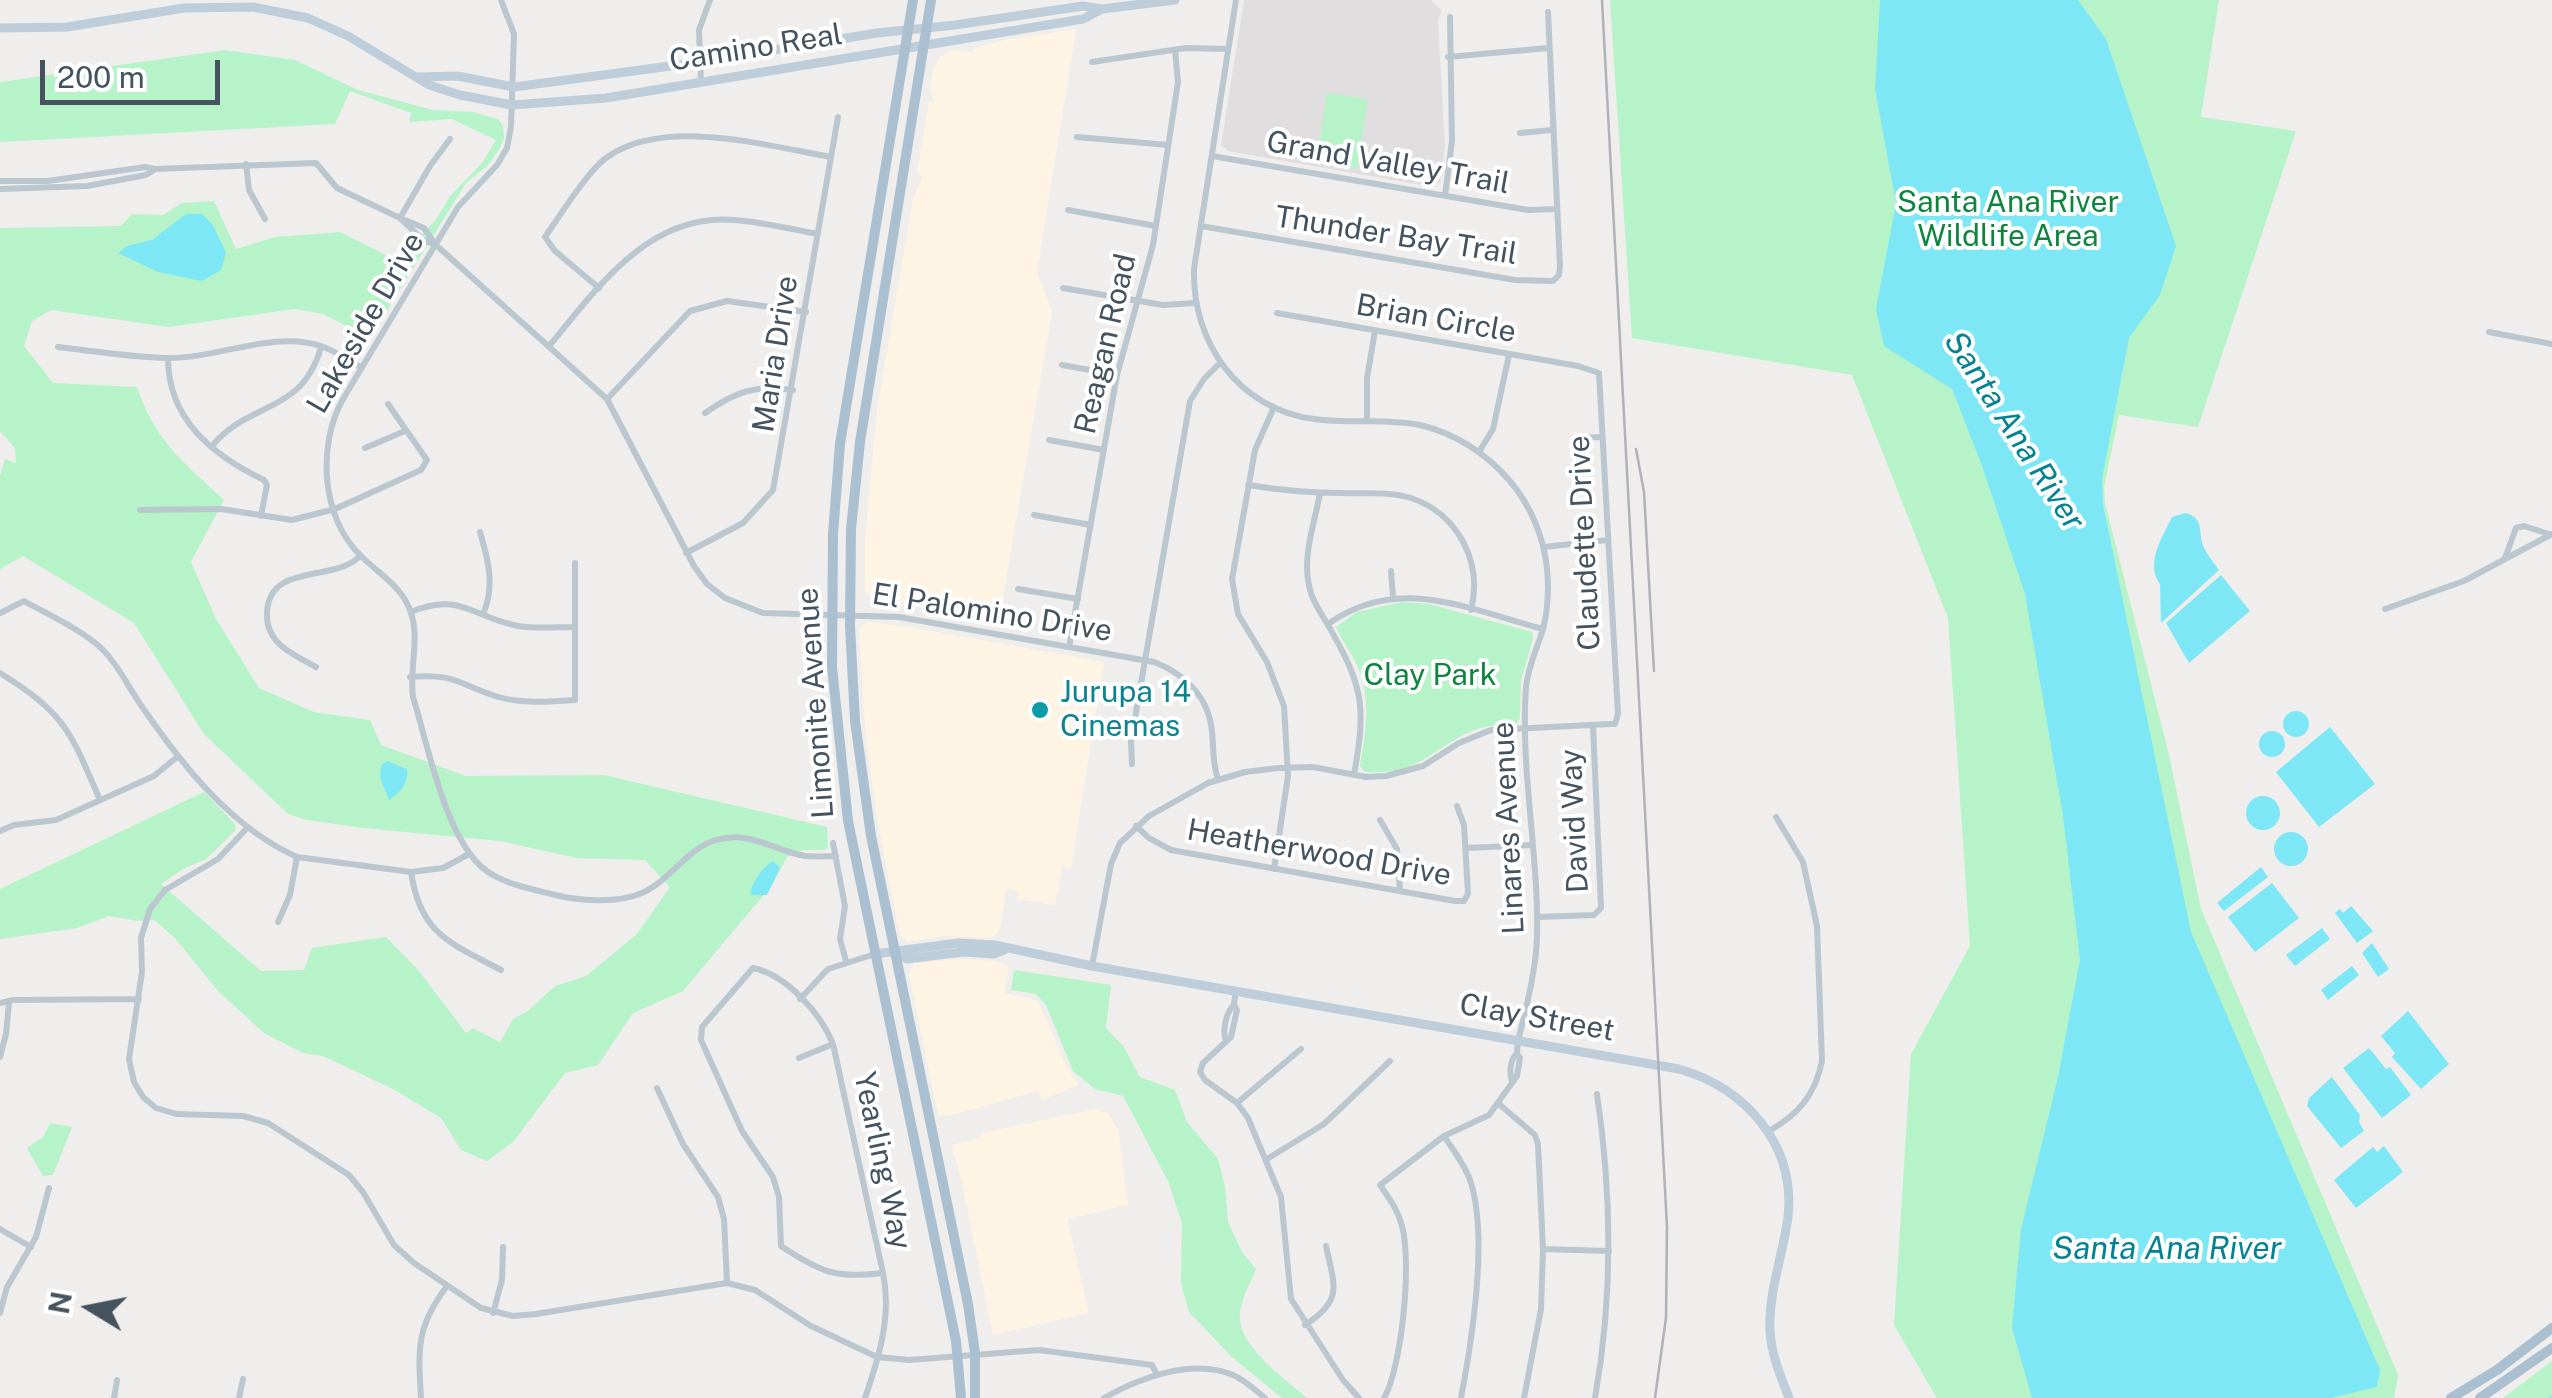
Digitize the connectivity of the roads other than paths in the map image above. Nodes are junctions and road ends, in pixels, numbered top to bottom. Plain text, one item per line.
1 (501, 0) edge
2 (710, 0) edge
3 (913, 0) edge
4 (931, 0) edge
5 (1176, 0) edge
6 (1236, 0) edge
7 (1101, 3) edge
8 (1548, 12) dead end
9 (1450, 17) dead end
10 (0, 28) edge
11 (927, 28) junction
12 (909, 30) junction
13 (924, 44) junction
14 (906, 47) junction
15 (1548, 48) junction
16 (1176, 50) junction
17 (1228, 50) junction
18 (1448, 57) junction
19 (700, 62) junction
20 (1092, 62) dead end
21 (419, 77) junction
22 (700, 82) junction
23 (514, 87) junction
24 (512, 105) junction
25 (838, 117) dead end
26 (1552, 130) junction
27 (1520, 133) dead end
28 (1077, 136) dead end
29 (450, 140) dead end
30 (1168, 144) junction
31 (1212, 156) junction
32 (831, 157) junction
33 (246, 164) junction
34 (156, 170) junction
35 (0, 181) edge
36 (0, 189) edge
37 (1445, 196) junction
38 (1556, 209) junction
39 (1068, 210) dead end
40 (400, 218) junction
41 (264, 219) dead end
42 (1156, 226) junction
43 (1201, 226) junction
44 (818, 234) junction
45 (436, 245) junction
46 (599, 288) junction
47 (1063, 288) dead end
48 (1136, 301) junction
49 (1195, 303) junction
50 (806, 312) junction
51 (1277, 313) dead end
52 (1375, 332) junction
53 (2488, 332) dead end
54 (2552, 344) edge
55 (321, 346) junction
56 (550, 346) junction
57 (58, 347) dead end
58 (1509, 355) junction
59 (168, 358) junction
60 (1220, 363) junction
61 (1062, 365) dead end
62 (362, 368) junction
63 (1587, 368) joint
64 (1117, 375) junction
65 (793, 390) junction
66 (607, 398) junction
67 (388, 404) dead end
68 (1274, 407) junction
69 (705, 413) dead end
70 (1367, 421) junction
71 (405, 430) junction
72 (1602, 437) junction
73 (1575, 438) dead end
74 (1049, 440) dead end
75 (212, 446) junction
76 (365, 448) dead end
77 (1104, 450) junction
78 (1478, 452) junction
79 (1248, 484) junction
80 (1320, 493) junction
81 (335, 509) junction
82 (140, 510) dead end
83 (1034, 515) dead end
84 (261, 516) junction
85 (1091, 525) junction
86 (480, 532) dead end
87 (2551, 534) edge
88 (1608, 540) junction
89 (1544, 547) junction
90 (686, 553) junction
91 (360, 556) junction
92 (2504, 558) junction
93 (575, 563) dead end
94 (1391, 571) dead end
95 (1018, 589) dead end
96 (1394, 597) junction
97 (1078, 599) junction
98 (2385, 609) dead end
99 (1471, 610) junction
100 (411, 612) junction
101 (484, 612) junction
102 (0, 613) edge
103 (831, 614) junction
104 (850, 614) junction
105 (1328, 624) junction
106 (575, 627) junction
107 (1542, 629) junction
108 (1070, 647) junction
109 (1145, 660) junction
110 (316, 667) dead end
111 (0, 673) edge
112 (410, 677) junction
113 (1593, 725) junction
114 (1527, 728) junction
115 (177, 757) junction
116 (1132, 764) dead end
117 (1288, 768) junction
118 (1354, 775) junction
119 (1218, 780) junction
120 (100, 800) junction
121 (1457, 806) dead end
122 (1776, 817) dead end
123 (1380, 820) dead end
124 (1136, 826) junction
125 (248, 827) junction
126 (0, 832) edge
127 (834, 843) dead end
128 (1533, 845) junction
129 (1466, 848) junction
130 (469, 854) junction
131 (836, 856) junction
132 (297, 857) junction
133 (1274, 868) junction
134 (411, 872) junction
135 (1400, 890) junction
136 (1538, 917) junction
137 (278, 922) dead end
138 (894, 953) junction
139 (876, 954) junction
140 (846, 960) junction
141 (1092, 966) junction
142 (501, 970) dead end
143 (1236, 990) junction
144 (800, 998) junction
145 (139, 999) junction
146 (4, 1003) edge
147 (1518, 1041) junction
148 (834, 1044) junction
149 (895, 1047) junction
150 (1301, 1049) dead end
151 (0, 1057) edge
152 (799, 1058) dead end
153 (1390, 1060) dead end
154 (656, 1088) dead end
155 (1597, 1094) dead end
156 (1238, 1104) junction
157 (1498, 1104) junction
158 (1769, 1130) junction
159 (933, 1136) junction
160 (1444, 1136) junction
161 (1267, 1160) junction
162 (49, 1188) dead end
163 (0, 1229) edge
164 (1326, 1246) dead end
165 (31, 1247) junction
166 (503, 1247) dead end
167 (1543, 1249) junction
168 (1609, 1251) junction
169 (883, 1273) junction
170 (726, 1283) junction
171 (447, 1286) junction
172 (0, 1313) edge
173 (494, 1313) junction
174 (1306, 1326) junction
175 (2552, 1328) edge
176 (2552, 1348) edge
177 (974, 1353) junction
178 (958, 1354) junction
179 (877, 1358) junction
180 (1157, 1376) junction
181 (243, 1379) dead end
182 (117, 1380) dead end
183 (114, 1398) edge
184 (240, 1398) edge
185 (421, 1398) edge
186 (865, 1398) edge
187 (961, 1398) edge
188 (975, 1398) edge
189 (1104, 1398) edge
190 (1265, 1398) edge
191 (1359, 1398) edge
192 (1384, 1398) edge
193 (1460, 1398) edge
194 (1524, 1398) edge
195 (1595, 1398) edge
196 (1789, 1398) edge
197 (2450, 1398) edge
198 (2480, 1398) edge

1 - 23 street, Lakeside Drive
2 - 19 street
3 - 12 main road, Limonite Avenue
4 - 11 main road, Limonite Avenue
5 - 7 main road, Camino Real
6 - 17 street, Linares Avenue
7 - 11 main road, Camino Real
7 - 13 main road, Camino Real
8 - 15 street, Thunder Bay Trail
9 - 18 street
10 - 21 main road, Camino Real
11 - 12 main road, Camino Real
11 - 13 main road, Limonite Avenue
12 - 14 main road, Limonite Avenue
12 - 19 main road, Camino Real
13 - 14 main road, Camino Real
13 - 104 main road, Limonite Avenue
14 - 22 main road, Camino Real
14 - 103 main road, Limonite Avenue
15 - 18 street
15 - 26 street, Thunder Bay Trail
16 - 17 street
16 - 20 street
16 - 30 street, Reagan Road
17 - 31 street, Linares Avenue
18 - 37 street
19 - 22 street
19 - 23 main road, Camino Real
21 - 23 main road, Camino Real
21 - 24 main road, Camino Real
22 - 24 main road, Camino Real
23 - 24 street, Lakeside Drive
24 - 45 street, Lakeside Drive
25 - 32 street, Maria Drive
26 - 27 street
26 - 38 street, Thunder Bay Trail
28 - 30 street
29 - 40 street
30 - 42 street, Reagan Road
31 - 37 street, Grand Valley Trail
31 - 43 street, Linares Avenue
32 - 44 street, Maria Drive
32 - 46 street
33 - 34 street, El Palomino Drive
33 - 40 street, El Palomino Drive
33 - 41 street
34 - 35 street, El Palomino Drive
34 - 36 street, El Palomino Drive
37 - 38 street, Grand Valley Trail
38 - 43 street, Thunder Bay Trail
39 - 42 street
40 - 45 street, El Palomino Drive
42 - 48 street, Reagan Road
43 - 49 street, Linares Avenue
44 - 46 street
44 - 50 street, Maria Drive
45 - 56 street, El Palomino Drive
45 - 62 street, Lakeside Drive
46 - 56 street
47 - 48 street
48 - 49 street
48 - 64 street, Reagan Road
49 - 60 street, Linares Avenue
50 - 65 street, Maria Drive
50 - 66 street
51 - 52 street, Brian Circle
52 - 58 street, Brian Circle
52 - 70 street
53 - 54 street
55 - 59 street
55 - 62 street
55 - 75 street
56 - 66 street, El Palomino Drive
57 - 59 street
58 - 63 street, Brian Circle
58 - 78 street
59 - 75 street
60 - 68 street, Linares Avenue
60 - 109 street
61 - 64 street
62 - 81 street, Lakeside Drive
63 - 72 street, Claudette Drive
64 - 77 street, Reagan Road
65 - 69 street
65 - 90 street, Maria Drive
66 - 90 street, El Palomino Drive
67 - 71 street
68 - 70 street, Linares Avenue
68 - 79 street
70 - 78 street, Linares Avenue
71 - 76 street
71 - 81 street
72 - 73 street
72 - 88 street, Claudette Drive
74 - 77 street
75 - 84 street
77 - 85 street, Reagan Road
78 - 89 street, Linares Avenue
79 - 80 street
79 - 117 street
80 - 99 street
80 - 105 street
81 - 84 street
81 - 91 street, Lakeside Drive
82 - 84 street
83 - 85 street
85 - 97 street, Reagan Road
86 - 101 street
87 - 92 street
87 - 92 street
88 - 89 street
88 - 113 street, Claudette Drive
89 - 107 street, Linares Avenue
90 - 103 street, El Palomino Drive
91 - 100 street, Lakeside Drive
91 - 110 street
92 - 98 street
93 - 106 street
94 - 96 street
95 - 97 street
96 - 99 street
96 - 105 street
97 - 108 street, Reagan Road
99 - 107 street
100 - 101 street
100 - 112 street
101 - 106 street
102 - 115 street
103 - 104 street, El Palomino Drive
103 - 139 main road, Limonite Avenue
104 - 108 street, El Palomino Drive
104 - 138 main road, Limonite Avenue
105 - 118 street
106 - 112 street
107 - 114 street, Linares Avenue
108 - 109 street, El Palomino Drive
109 - 116 street
109 - 119 street, El Palomino Drive
111 - 120 street
112 - 130 street
113 - 114 street
113 - 136 street, David Way
114 - 118 street
114 - 128 street, Linares Avenue
115 - 120 street
115 - 125 street
117 - 118 street
117 - 119 street
117 - 133 street
119 - 124 street
120 - 126 street
121 - 129 street, Heatherwood Drive
122 - 158 street
123 - 135 street
124 - 133 street, Heatherwood Drive
124 - 141 street
125 - 132 street
125 - 145 street
127 - 131 street
128 - 129 street
128 - 136 street, Linares Avenue
129 - 135 street, Heatherwood Drive
130 - 131 street
130 - 134 street
131 - 140 street
132 - 134 street
132 - 137 street
133 - 135 street, Heatherwood Drive
134 - 142 street
136 - 147 street, Linares Avenue
138 - 139 main road, Clay Street
138 - 141 main road, Clay Street
138 - 159 main road, Limonite Avenue
139 - 140 street, Clay Street
139 - 149 main road, Limonite Avenue
140 - 144 street, Clay Street
141 - 143 main road, Clay Street
143 - 147 main road, Clay Street
143 - 156 street
144 - 148 street, Yearling Way
144 - 169 street, Yearling Way
145 - 146 street
145 - 171 street
146 - 151 street
147 - 157 street, Linares Avenue
147 - 158 main road, Clay Street
148 - 152 street
148 - 169 street, Yearling Way
149 - 159 main road
149 - 178 main road, Limonite Avenue
150 - 156 street
153 - 161 street
154 - 170 street
155 - 168 street
156 - 161 street
157 - 160 street
157 - 167 street
158 - 196 main road, Clay Street
159 - 177 main road, Limonite Avenue
160 - 192 street
160 - 193 street
161 - 174 street
162 - 165 street
163 - 165 street
164 - 174 street
165 - 172 street
166 - 173 street
167 - 168 street
167 - 194 street
168 - 195 street
169 - 179 street, Yearling Way
170 - 173 street
170 - 179 street
171 - 173 street
171 - 185 street
174 - 191 street
175 - 197 main road
176 - 198 main road
177 - 178 street
177 - 180 street
177 - 188 main road, Limonite Avenue
178 - 179 street
178 - 187 main road, Limonite Avenue
179 - 186 street, Yearling Way
180 - 189 street
180 - 190 street
181 - 184 street
182 - 183 street

